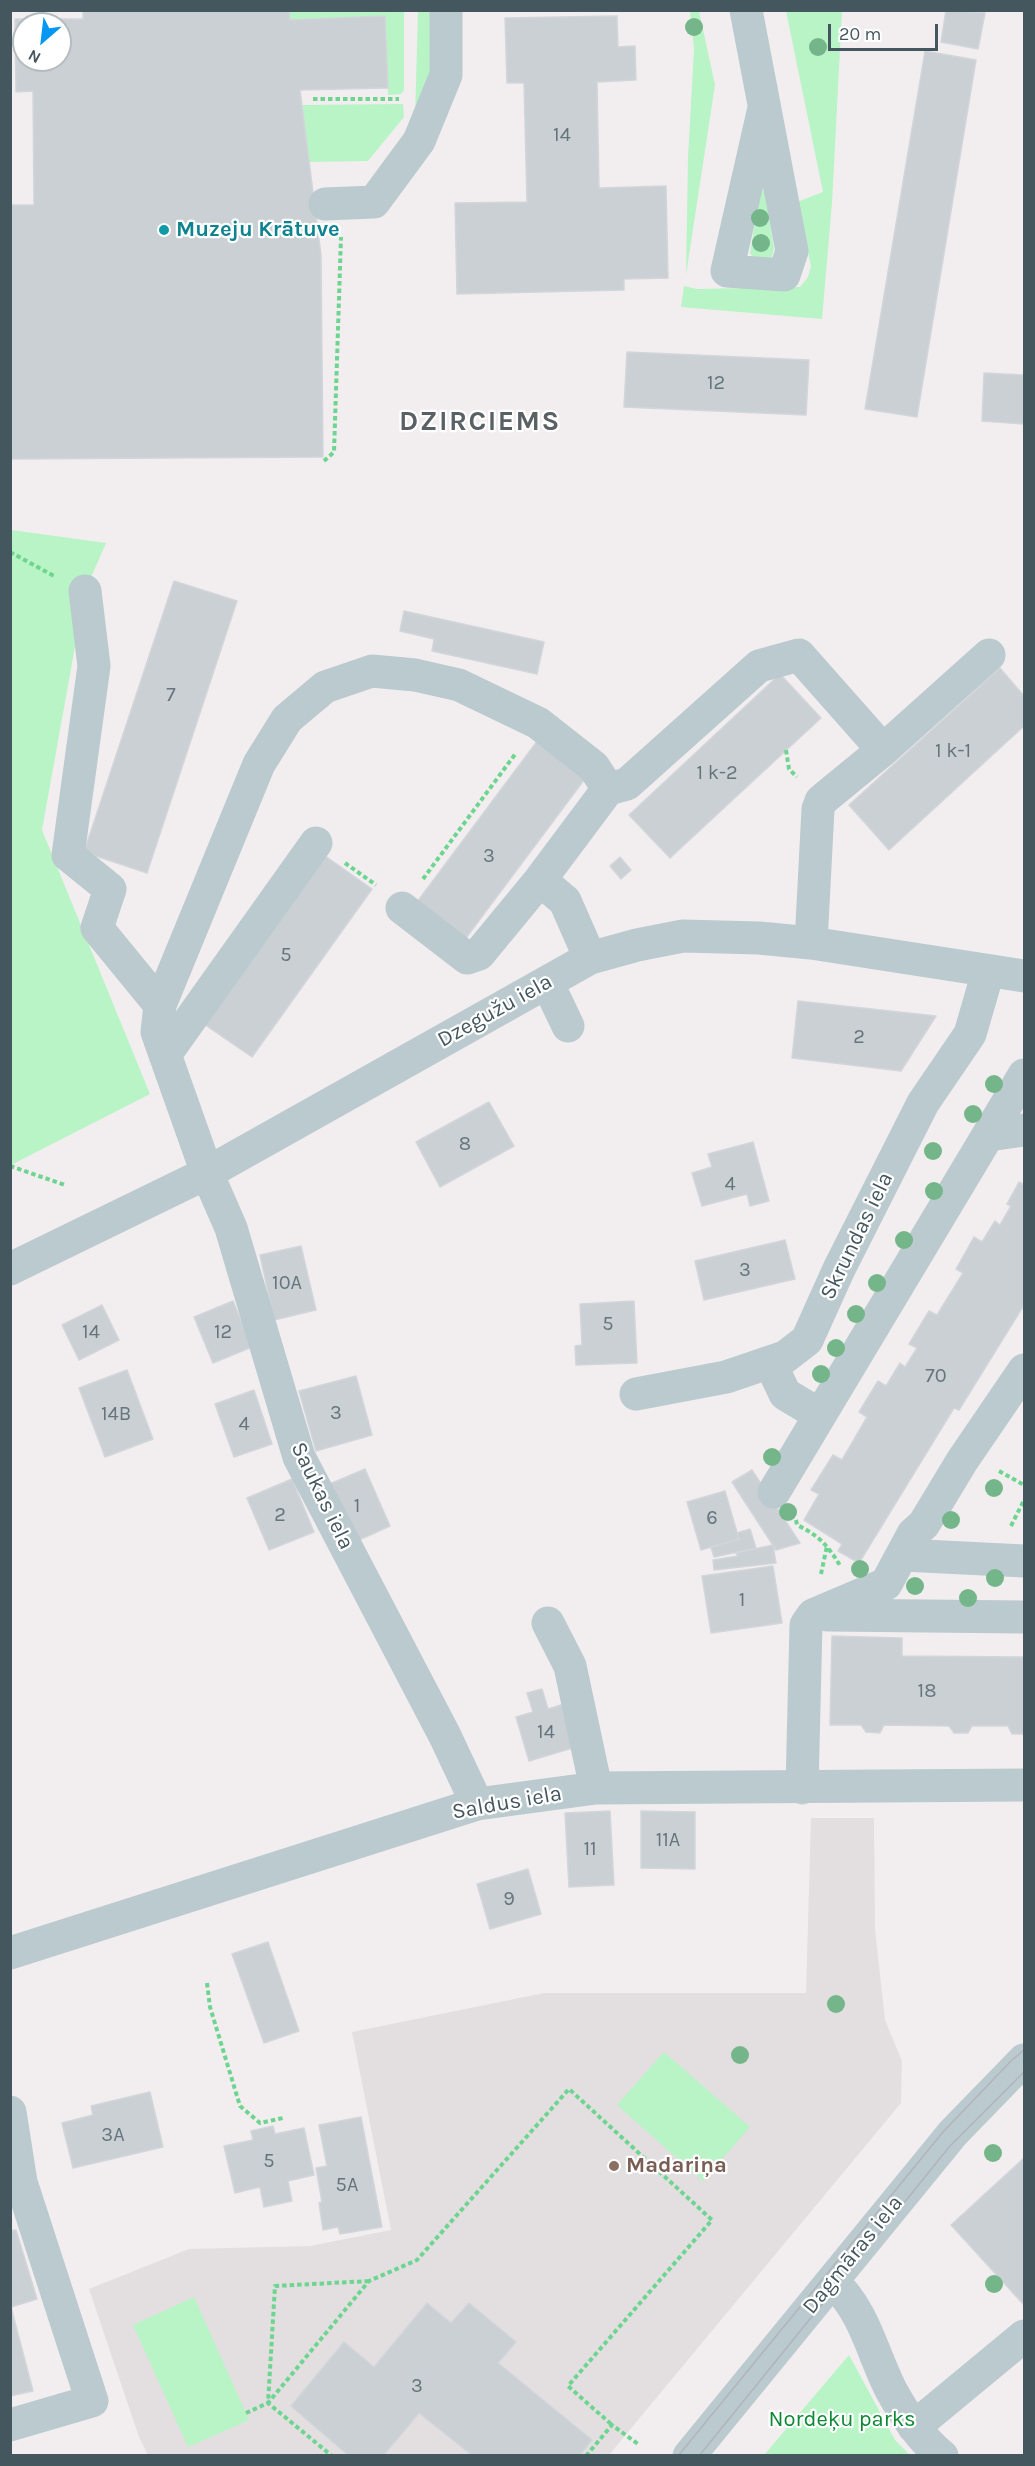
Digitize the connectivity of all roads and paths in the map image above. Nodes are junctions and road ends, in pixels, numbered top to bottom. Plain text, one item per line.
1 (446, 10) edge
2 (746, 10) edge
3 (313, 99) dead end
4 (408, 99) dead end
5 (764, 108) dead end
6 (333, 204) joint
7 (324, 461) dead end
8 (10, 552) edge
9 (85, 591) joint
10 (989, 655) dead end
11 (538, 723) junction
12 (883, 750) junction
13 (608, 789) junction
14 (316, 843) joint
15 (540, 880) junction
16 (402, 908) junction
17 (811, 943) junction
18 (590, 958) junction
19 (988, 972) junction
20 (1024, 976) edge
21 (547, 982) junction
22 (160, 1005) junction
23 (568, 1026) dead end
24 (165, 1055) junction
25 (1024, 1075) edge
26 (1024, 1130) edge
27 (989, 1135) junction
28 (10, 1166) edge
29 (207, 1173) junction
30 (65, 1185) dead end
31 (10, 1269) edge
32 (770, 1362) junction
33 (1024, 1370) edge
34 (636, 1394) dead end
35 (820, 1415) junction
36 (774, 1492) dead end
37 (811, 1532) dead end
38 (903, 1554) junction
39 (1024, 1561) edge
40 (842, 1568) dead end
41 (890, 1600) junction
42 (1024, 1617) edge
43 (548, 1623) dead end
44 (1024, 1785) edge
45 (596, 1788) junction
46 (801, 1788) junction
47 (477, 1804) junction
48 (10, 1953) edge
49 (207, 1983) dead end
50 (1024, 2060) edge
51 (10, 2112) edge
52 (283, 2118) dead end
53 (16, 2183) edge
54 (832, 2281) junction
55 (369, 2282) junction
56 (1024, 2336) edge
57 (268, 2403) junction
58 (246, 2413) dead end
59 (10, 2425) edge
60 (612, 2425) junction
61 (914, 2427) junction
62 (638, 2444) dead end
63 (332, 2456) edge
64 (586, 2456) edge
65 (689, 2456) edge
66 (942, 2456) edge

1 - 6 street
2 - 5 street
3 - 4 path
6 - 7 path
8 - 9 path
9 - 22 street
10 - 12 street
11 - 13 street, Saukas iela
11 - 16 path
11 - 22 street, Saukas iela
12 - 13 street
12 - 17 street
13 - 15 street
14 - 16 path
14 - 24 street
15 - 16 street
15 - 18 street
17 - 18 street, Dzegužu iela
17 - 19 street, Dzegužu iela
18 - 21 street, Dzegužu iela
19 - 20 street, Dzegužu iela
19 - 32 street, Skrundas iela
21 - 23 street
21 - 29 street, Dzegužu iela
22 - 24 street, Saukas iela
24 - 29 street, Saukas iela
25 - 27 street
26 - 27 street
27 - 35 street
28 - 30 path
29 - 31 street, Dzegužu iela
29 - 47 street, Saukas iela
32 - 34 street, Skrundas iela
32 - 35 street
33 - 38 street
35 - 36 street
37 - 40 path
38 - 39 street
38 - 41 street
41 - 42 street
41 - 46 street
43 - 45 street
44 - 46 street, Saldus iela
45 - 46 street, Saldus iela
45 - 47 street, Saldus iela
47 - 48 street, Saldus iela
49 - 52 path
50 - 54 street, Dagmāras iela
51 - 53 street
53 - 59 street
54 - 61 street
54 - 65 street, Dagmāras iela
55 - 57 path
55 - 57 path
55 - 60 path
56 - 61 street
57 - 58 path
57 - 63 path
60 - 62 path
60 - 64 path
61 - 66 street

